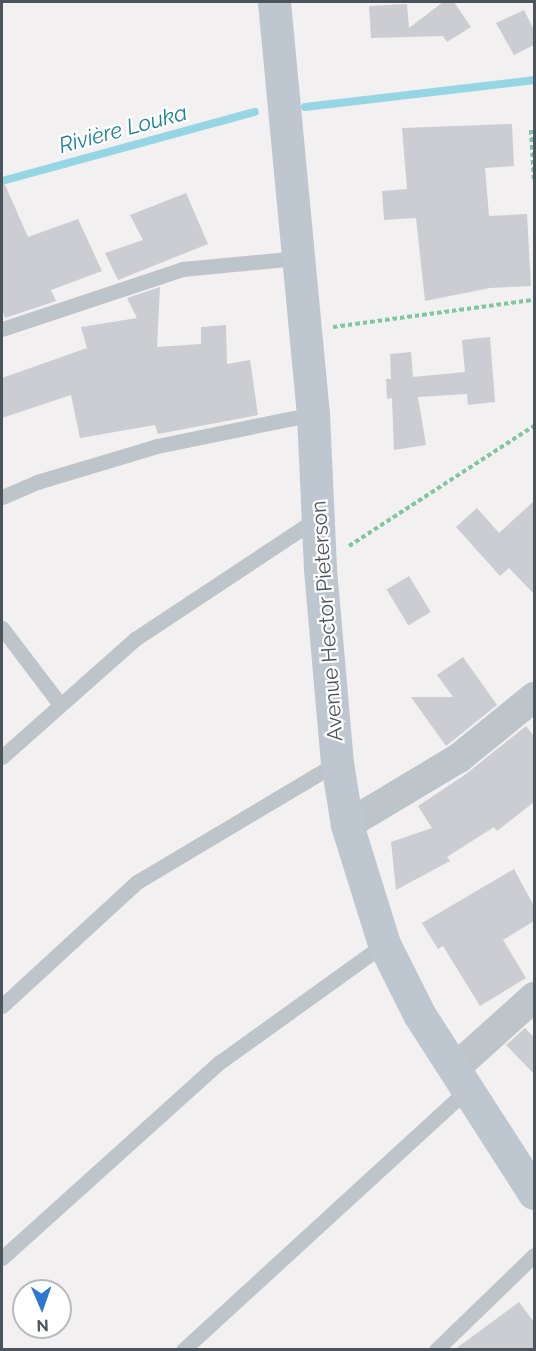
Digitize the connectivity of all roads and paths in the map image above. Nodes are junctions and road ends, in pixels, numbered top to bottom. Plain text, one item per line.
1 (274, 2) edge
2 (531, 130) dead end
3 (534, 182) edge
4 (299, 258) junction
5 (534, 300) edge
6 (2, 329) edge
7 (306, 330) junction
8 (313, 414) junction
9 (534, 426) edge
10 (2, 497) edge
11 (319, 517) junction
12 (320, 569) junction
13 (2, 628) edge
14 (534, 697) edge
15 (59, 703) junction
16 (2, 757) edge
17 (337, 763) junction
18 (347, 825) junction
19 (384, 944) junction
20 (534, 998) edge
21 (2, 1006) edge
22 (461, 1079) junction
23 (534, 1193) edge
24 (534, 1255) edge
25 (2, 1258) edge
26 (183, 1350) edge
27 (436, 1350) edge

1 - 4 street, Avenue Hector Pieterson
2 - 3 path
4 - 6 lane
4 - 7 street, Avenue Hector Pieterson
5 - 7 path
7 - 8 street, Avenue Hector Pieterson
8 - 10 lane
8 - 11 street, Avenue Hector Pieterson
9 - 12 path
11 - 12 street, Avenue Hector Pieterson
11 - 15 lane
12 - 17 street, Avenue Hector Pieterson
13 - 15 lane
14 - 18 street
15 - 16 lane
17 - 18 street, Avenue Hector Pieterson
17 - 21 lane
18 - 19 street, Avenue Hector Pieterson
19 - 22 street, Avenue Hector Pieterson
19 - 25 lane
20 - 22 street
22 - 23 street, Avenue Hector Pieterson
22 - 26 lane
24 - 27 lane

